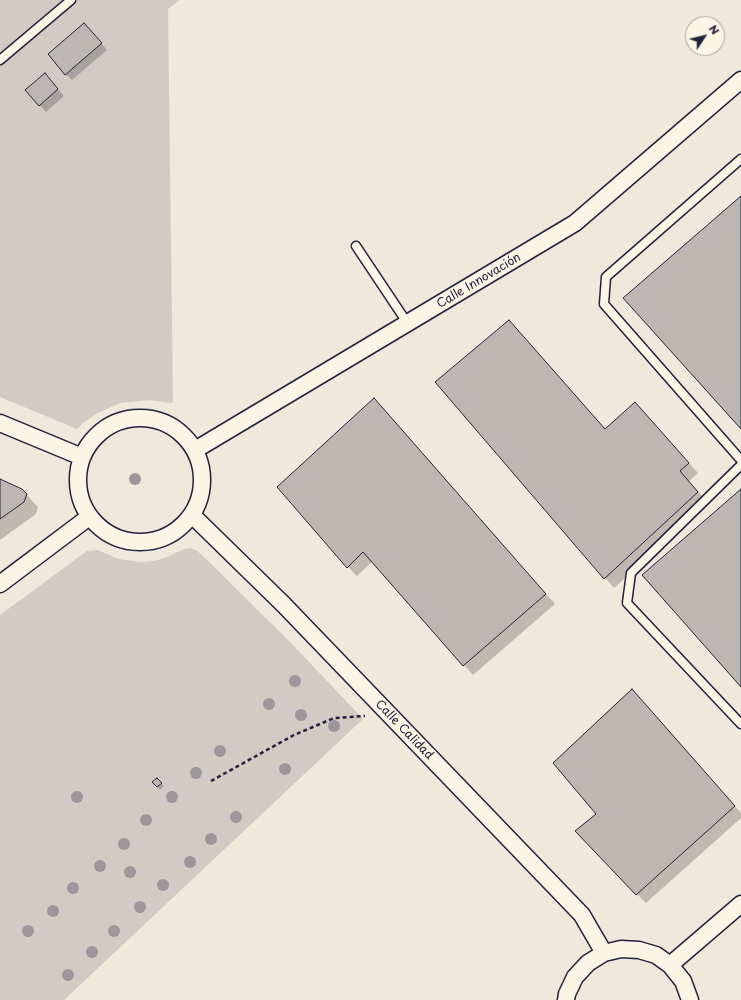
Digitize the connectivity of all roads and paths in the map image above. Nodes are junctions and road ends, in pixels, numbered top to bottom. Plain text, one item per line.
1 (71, 0) edge
2 (0, 60) edge
3 (741, 80) edge
4 (741, 159) edge
5 (356, 246) dead end
6 (408, 324) junction
7 (0, 423) edge
8 (195, 450) junction
9 (82, 457) junction
10 (741, 460) edge
11 (741, 465) edge
12 (192, 515) junction
13 (89, 517) junction
14 (0, 584) edge
15 (365, 716) dead end
16 (741, 724) edge
17 (211, 781) dead end
18 (741, 904) edge
19 (604, 953) junction
20 (670, 965) junction
21 (566, 1000) edge
22 (690, 1000) edge

1 - 2 lane
3 - 6 street, Calle Innovación
4 - 10 lane
5 - 6 lane
6 - 8 street, Calle Innovación
7 - 9 street
8 - 9 street
8 - 12 street
9 - 13 street
11 - 16 lane
12 - 13 street
12 - 19 street, Calle Calidad
13 - 14 street
15 - 17 path
18 - 20 street
19 - 20 street
19 - 21 street
20 - 22 street

